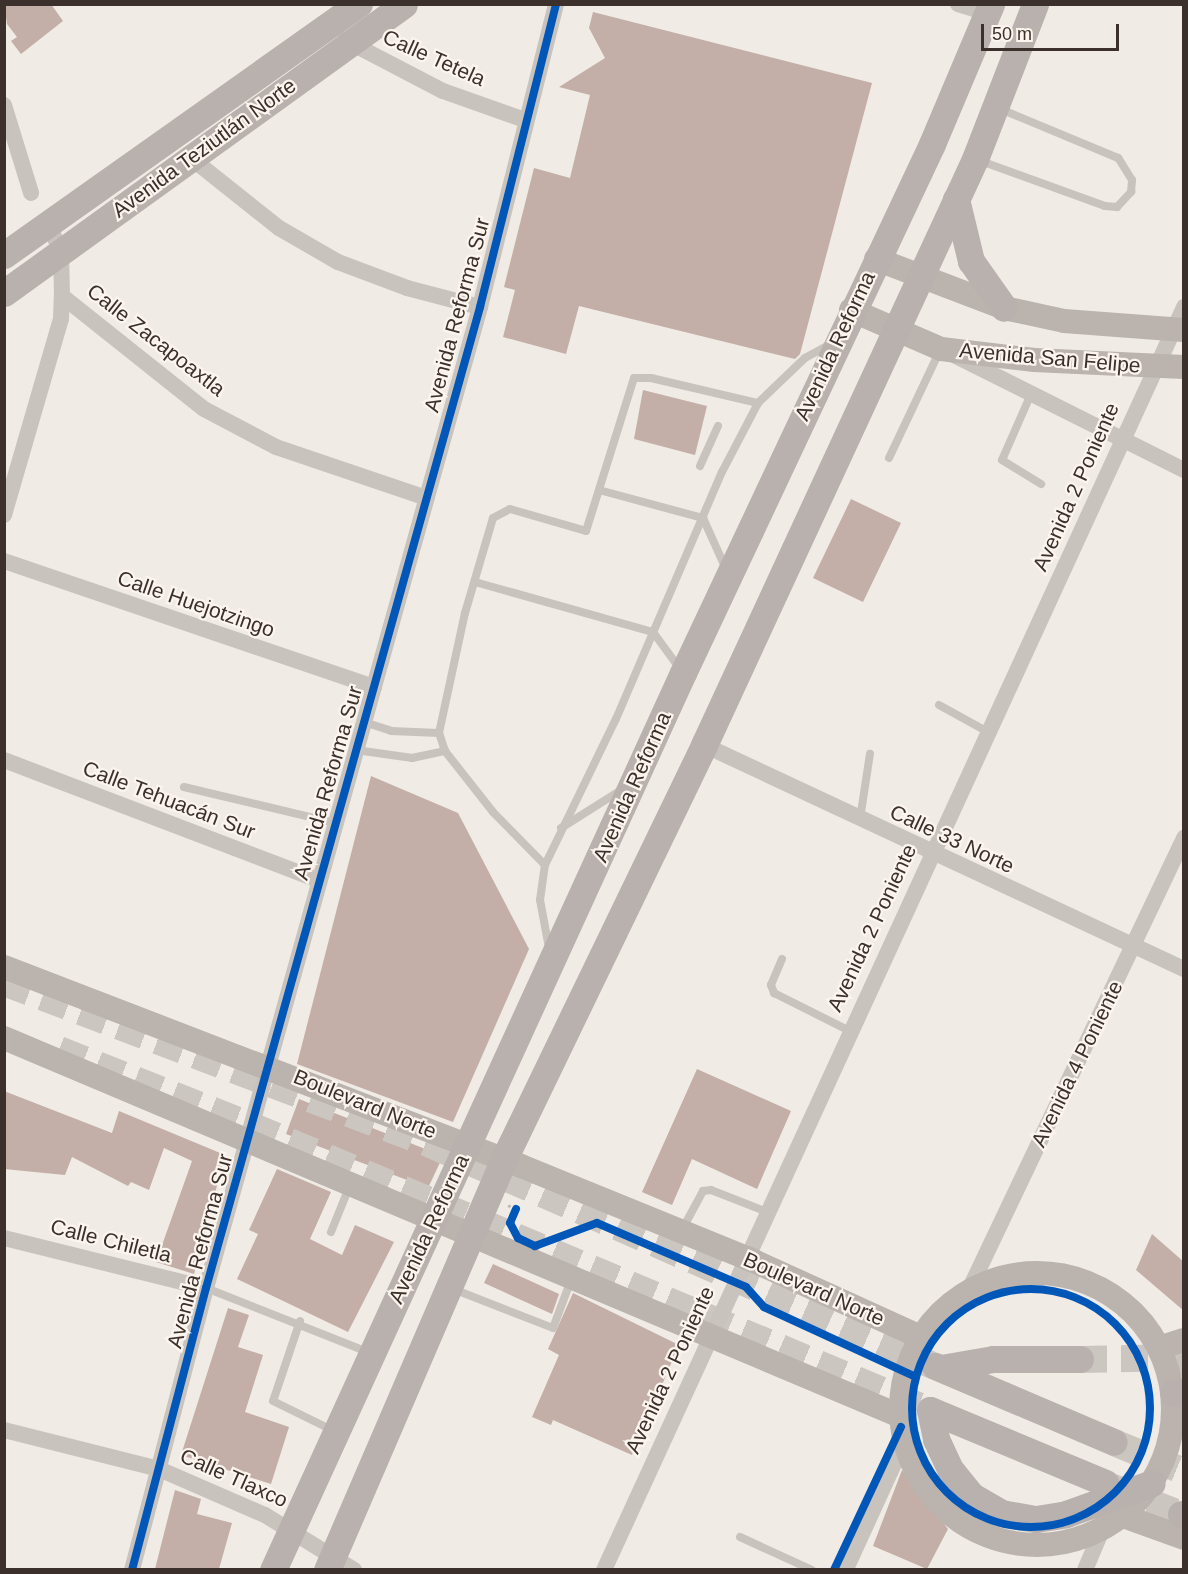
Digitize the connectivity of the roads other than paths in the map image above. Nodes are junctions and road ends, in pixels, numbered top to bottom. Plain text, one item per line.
1 (359, 4) edge
2 (404, 4) edge
3 (556, 4) edge
4 (958, 4) edge
5 (1035, 4) edge
6 (989, 9) edge
7 (339, 36) junction
8 (4, 105) edge
9 (997, 108) junction
10 (525, 120) junction
11 (191, 158) junction
12 (975, 159) junction
13 (31, 193) dead end
14 (956, 199) junction
15 (48, 224) junction
16 (61, 251) junction
17 (4, 255) edge
18 (876, 259) junction
19 (918, 274) junction
20 (4, 292) edge
21 (62, 296) junction
22 (480, 307) junction
23 (1184, 307) edge
24 (1004, 308) junction
25 (851, 310) junction
26 (893, 328) junction
27 (1178, 330) edge
28 (837, 340) junction
29 (941, 349) junction
30 (1154, 366) junction
31 (1184, 367) edge
32 (1030, 394) junction
33 (758, 404) junction
34 (718, 426) dead end
35 (1123, 442) junction
36 (889, 458) dead end
37 (700, 466) dead end
38 (1184, 470) edge
39 (1041, 484) dead end
40 (599, 490) junction
41 (427, 498) junction
42 (4, 515) edge
43 (703, 518) junction
44 (4, 561) edge
45 (475, 582) junction
46 (727, 586) junction
47 (763, 612) junction
48 (652, 632) junction
49 (683, 674) junction
50 (374, 687) junction
51 (939, 705) dead end
52 (364, 722) junction
53 (988, 732) junction
54 (439, 733) junction
55 (704, 745) junction
56 (356, 750) junction
57 (445, 751) junction
58 (870, 754) dead end
59 (4, 760) edge
60 (634, 782) junction
61 (184, 787) dead end
62 (860, 821) junction
63 (335, 823) junction
64 (561, 828) junction
65 (1184, 838) edge
66 (930, 855) junction
67 (545, 864) junction
68 (319, 879) junction
69 (1133, 947) junction
70 (782, 960) dead end
71 (552, 964) junction
72 (4, 968) edge
73 (1184, 969) edge
74 (850, 1031) junction
75 (4, 1038) edge
76 (270, 1066) junction
77 (250, 1140) junction
78 (468, 1145) junction
79 (504, 1159) junction
80 (351, 1182) junction
81 (767, 1212) junction
82 (436, 1218) junction
83 (332, 1232) dead end
84 (682, 1232) junction
85 (471, 1233) junction
86 (4, 1238) edge
87 (747, 1258) junction
88 (572, 1277) junction
89 (447, 1286) junction
90 (206, 1288) junction
91 (969, 1290) junction
92 (300, 1321) junction
93 (710, 1337) junction
94 (920, 1337) junction
95 (1184, 1340) edge
96 (1159, 1348) junction
97 (370, 1353) junction
98 (1080, 1359) tunnel mouth
99 (1178, 1393) edge
100 (901, 1427) junction
101 (4, 1430) edge
102 (335, 1431) junction
103 (1114, 1442) tunnel mouth
104 (1176, 1447) edge
105 (159, 1469) junction
106 (1105, 1483) tunnel mouth
107 (1152, 1484) junction
108 (1123, 1516) junction
109 (1183, 1522) edge
110 (290, 1528) junction
111 (1102, 1530) junction
112 (740, 1537) dead end
113 (337, 1566) edge
114 (132, 1569) edge
115 (273, 1569) edge
116 (604, 1569) edge
117 (812, 1569) edge
118 (842, 1569) edge
119 (1085, 1569) edge

1 - 7 main road, Avenida Teziutlán Norte
2 - 7 main road, Avenida Teziutlán Norte
3 - 10 street, Avenida Reforma Sur
4 - 6 street
5 - 9 main road, Avenida Reforma
6 - 18 main road, Avenida Reforma
7 - 10 street, Calle Tetela
7 - 11 main road, Avenida Teziutlán Norte
7 - 15 main road, Avenida Teziutlán Norte
8 - 13 street
9 - 12 main road, Avenida Reforma
9 - 12 lane
10 - 22 street, Avenida Reforma Sur
11 - 16 main road, Avenida Teziutlán Norte
11 - 22 street
12 - 14 main road, Avenida Reforma
14 - 19 main road, Avenida Reforma
14 - 24 main road
15 - 16 street, Calle Zacapoaxtla
15 - 17 main road, Avenida Teziutlán Norte
16 - 20 main road, Avenida Teziutlán Norte
16 - 21 street, Calle Zacapoaxtla
18 - 19 main road, Avenida San Felipe
18 - 25 main road, Avenida Reforma
19 - 24 main road, Avenida San Felipe
19 - 26 main road, Avenida Reforma
21 - 41 street, Calle Zacapoaxtla
21 - 42 street
22 - 41 street, Avenida Reforma Sur
23 - 27 street, Avenida 2 Poniente
24 - 27 main road, Avenida San Felipe
25 - 26 main road, Avenida San Felipe
25 - 28 main road, Avenida Reforma
26 - 29 main road, Avenida San Felipe
26 - 47 main road, Avenida Reforma
27 - 30 street, Avenida 2 Poniente
28 - 33 lane
28 - 46 main road, Avenida Reforma
29 - 30 main road, Avenida San Felipe
29 - 32 street
29 - 36 lane
30 - 31 main road, Avenida San Felipe
30 - 35 street, Avenida 2 Poniente
32 - 35 street
32 - 39 lane
33 - 40 lane
33 - 43 lane
34 - 37 lane
35 - 38 street
35 - 53 street, Avenida 2 Poniente
40 - 43 lane
40 - 45 lane
41 - 50 street, Avenida Reforma Sur
43 - 46 lane
43 - 48 lane
44 - 50 street, Calle Huejotzingo
45 - 48 lane
45 - 54 lane
46 - 47 main road
46 - 49 main road, Avenida Reforma
47 - 55 main road, Avenida Reforma
48 - 49 lane
48 - 64 lane
49 - 60 main road, Avenida Reforma
50 - 52 street, Avenida Reforma Sur
51 - 53 lane
52 - 54 lane
52 - 56 street, Avenida Reforma Sur
53 - 66 street, Avenida 2 Poniente
54 - 57 lane
55 - 62 street, Calle 33 Norte
55 - 79 main road, Avenida Reforma
56 - 57 lane
56 - 63 street, Avenida Reforma Sur
57 - 67 lane
58 - 62 lane
59 - 68 street, Calle Tehuacán Sur
60 - 64 lane
60 - 71 main road, Avenida Reforma
61 - 63 lane
62 - 66 street, Calle 33 Norte
63 - 68 street, Avenida Reforma Sur
64 - 67 lane
65 - 69 street, Avenida 4 Poniente
66 - 69 street, Calle 33 Norte
66 - 74 street, Avenida 2 Poniente
67 - 71 lane
68 - 76 street, Avenida Reforma Sur
69 - 73 street, Calle 33 Norte
69 - 91 street, Avenida 4 Poniente
70 - 74 lane
71 - 78 main road, Avenida Reforma
72 - 76 main road, Boulevard Norte
74 - 81 street, Avenida 2 Poniente
75 - 77 main road
76 - 77 street, Avenida Reforma Sur
76 - 78 main road, Boulevard Norte
77 - 80 main road
77 - 90 street, Avenida Reforma Sur
78 - 79 main road, Boulevard Norte
78 - 82 main road, Avenida Reforma
79 - 84 main road, Boulevard Norte
79 - 85 main road, Avenida Reforma
80 - 82 main road
80 - 83 lane
81 - 84 lane
81 - 87 street, Avenida 2 Poniente
82 - 85 main road
82 - 97 main road, Avenida Reforma
84 - 87 main road, Boulevard Norte
85 - 88 main road
85 - 89 main road, Avenida Reforma
86 - 90 street, Calle Chiletla
87 - 93 street, Avenida 2 Poniente
87 - 94 main road, Boulevard Norte
88 - 89 lane
88 - 93 main road
89 - 113 main road, Avenida Reforma
90 - 92 lane
90 - 105 street, Avenida Reforma Sur
91 - 94 main road
91 - 96 main road
92 - 97 lane
92 - 102 lane
93 - 100 main road
93 - 116 street, Avenida 2 Poniente
94 - 100 main road
95 - 96 main road
96 - 99 main road
97 - 102 main road, Avenida Reforma
98 - 103 main road
99 - 104 main road
100 - 111 main road
100 - 118 street
101 - 105 street, Calle Tlaxco
102 - 110 main road, Avenida Reforma
104 - 107 main road
105 - 110 street, Calle Tlaxco
105 - 114 street, Avenida Reforma Sur
106 - 107 main road
107 - 108 main road
108 - 109 main road
108 - 111 main road
110 - 113 street, Calle Tlaxco
110 - 115 main road, Avenida Reforma
111 - 119 street
112 - 117 lane

